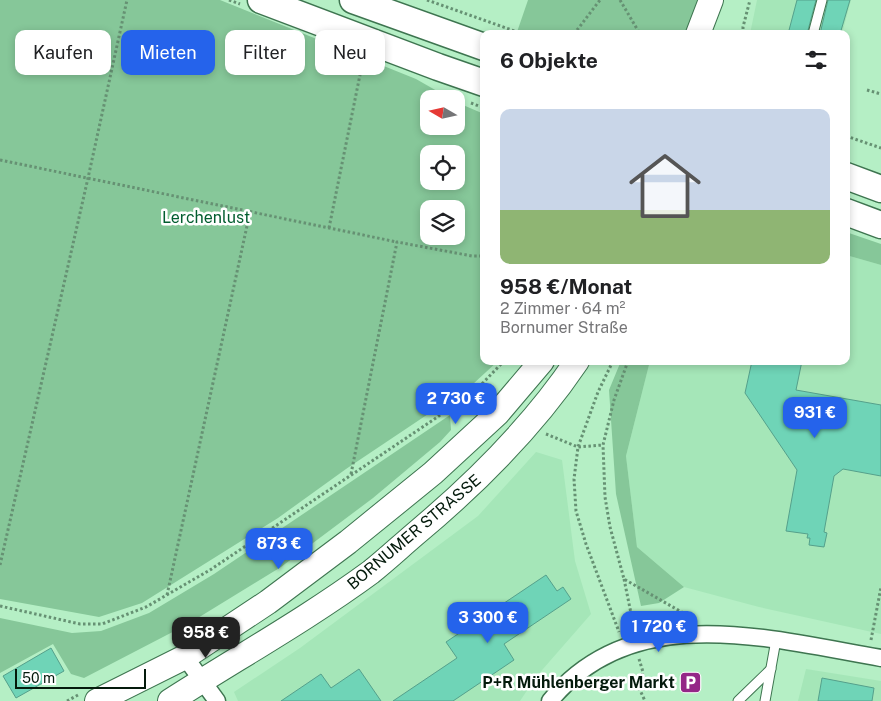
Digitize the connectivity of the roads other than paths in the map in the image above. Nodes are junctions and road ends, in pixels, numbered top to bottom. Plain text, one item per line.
1 (261, 0) edge
2 (353, 0) edge
3 (711, 0) edge
4 (724, 0) edge
5 (822, 0) edge
6 (700, 30) edge
7 (717, 30) edge
8 (814, 30) edge
9 (480, 46) edge
10 (480, 82) edge
11 (850, 177) edge
12 (881, 188) edge
13 (850, 213) edge
14 (881, 225) edge
15 (539, 365) edge
16 (574, 365) edge
17 (776, 640) junction
18 (875, 656) edge
19 (185, 657) junction
20 (771, 669) junction
21 (201, 680) junction
22 (98, 701) edge
23 (170, 701) edge
24 (216, 701) edge
25 (550, 701) edge
26 (738, 701) edge
27 (765, 701) edge

1 - 10 main road
2 - 9 main road
3 - 6 main road
4 - 7 main road
5 - 8 lane
11 - 12 main road
13 - 14 main road
15 - 19 main road, BORNUMER STRASSE
16 - 21 main road, BORNUMER STRASSE
17 - 18 street
17 - 20 lane
17 - 25 street
19 - 21 street
19 - 22 main road, BORNUMER STRASSE
20 - 26 lane
20 - 27 lane
21 - 23 main road, BORNUMER STRASSE
21 - 24 street

